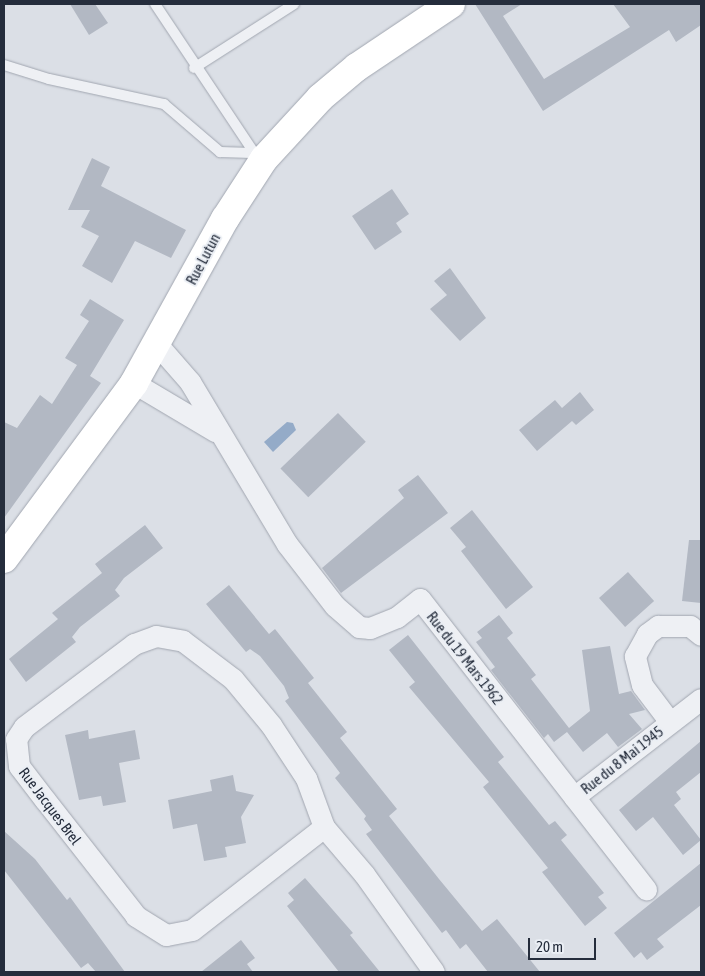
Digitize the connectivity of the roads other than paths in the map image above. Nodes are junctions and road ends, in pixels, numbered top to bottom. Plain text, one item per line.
1 (155, 4) edge
2 (294, 4) edge
3 (451, 4) edge
4 (4, 65) edge
5 (194, 68) junction
6 (258, 156) junction
7 (156, 343) junction
8 (134, 384) junction
9 (219, 434) junction
10 (4, 559) edge
11 (701, 635) edge
12 (701, 699) edge
13 (670, 722) junction
14 (574, 797) junction
15 (324, 827) junction
16 (646, 889) dead end
17 (434, 972) edge

1 - 5 lane
2 - 5 lane
3 - 6 main road, Rue Lutun
4 - 6 lane
5 - 6 lane
6 - 7 main road, Rue Lutun
7 - 8 main road, Rue Lutun
7 - 9 street, Rue du 19 Mars 1962
8 - 9 street, Rue du 19 Mars 1962
8 - 10 main road, Rue Lutun
9 - 14 street, Rue du 19 Mars 1962
11 - 13 street, Rue du 8 Mai 1945
12 - 13 street, Rue du 8 Mai 1945
13 - 14 street, Rue du 8 Mai 1945
14 - 16 street, Rue du 19 Mars 1962
15 - 15 street, Rue Jacques Brel
15 - 17 street, Rue Jacques Brel

